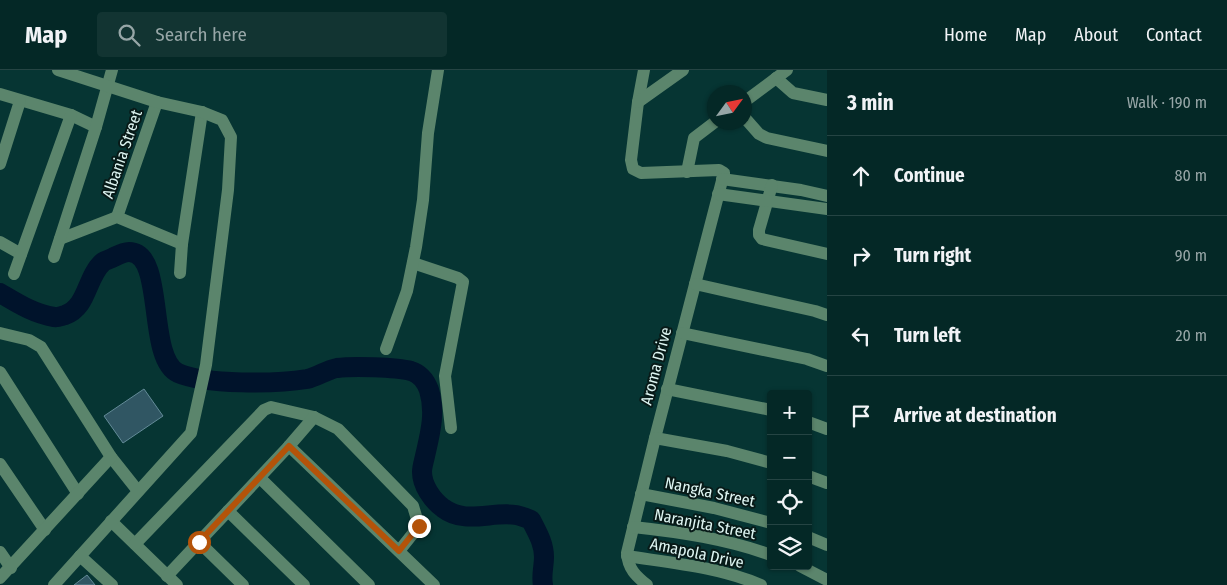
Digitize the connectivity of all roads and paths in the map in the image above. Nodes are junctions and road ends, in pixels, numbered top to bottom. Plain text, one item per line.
1 (58, 70) edge
2 (112, 70) edge
3 (438, 70) edge
4 (644, 70) edge
5 (683, 70) edge
6 (787, 70) edge
7 (776, 78) junction
8 (108, 87) junction
9 (0, 94) edge
10 (752, 96) edge
11 (827, 100) edge
12 (20, 101) junction
13 (157, 102) junction
14 (638, 102) junction
15 (202, 112) junction
16 (71, 115) junction
17 (96, 126) junction
18 (752, 126) edge
19 (707, 128) edge
20 (827, 151) edge
21 (0, 164) edge
22 (687, 172) junction
23 (723, 176) junction
24 (772, 185) junction
25 (718, 194) junction
26 (827, 196) edge
27 (767, 200) junction
28 (827, 209) edge
29 (117, 217) junction
30 (60, 239) junction
31 (0, 242) edge
32 (182, 244) junction
33 (20, 254) junction
34 (827, 254) edge
35 (54, 257) dead end
36 (413, 263) junction
37 (180, 273) dead end
38 (14, 274) dead end
39 (695, 284) junction
40 (827, 315) edge
41 (0, 333) edge
42 (682, 333) junction
43 (386, 349) dead end
44 (827, 366) edge
45 (0, 372) edge
46 (667, 389) junction
47 (767, 409) edge
48 (314, 417) junction
49 (812, 423) edge
50 (451, 428) dead end
51 (827, 429) edge
52 (654, 438) junction
53 (289, 446) junction
54 (111, 457) junction
55 (767, 461) edge
56 (0, 464) edge
57 (812, 477) edge
58 (260, 478) junction
59 (827, 483) edge
60 (138, 491) junction
61 (78, 494) junction
62 (641, 494) junction
63 (228, 511) junction
64 (111, 521) junction
65 (767, 522) edge
66 (633, 527) junction
67 (45, 530) junction
68 (812, 539) edge
69 (199, 542) junction
70 (135, 544) junction
71 (827, 545) edge
72 (399, 551) junction
73 (0, 552) edge
74 (767, 554) edge
75 (80, 556) junction
76 (629, 562) junction
77 (11, 568) junction
78 (808, 570) edge
79 (167, 576) junction
80 (0, 578) edge
81 (827, 580) edge
82 (54, 585) edge
83 (112, 585) edge
84 (177, 585) edge
85 (242, 585) edge
86 (304, 585) edge
87 (368, 585) edge
88 (434, 585) edge
89 (648, 585) edge
90 (761, 585) edge

1 - 8 street
2 - 8 street
3 - 36 street
4 - 14 street
5 - 14 street
6 - 7 street
7 - 10 street
7 - 11 street
8 - 13 street
8 - 17 street
9 - 12 street
12 - 16 street
12 - 21 street
13 - 15 street
13 - 29 street, Albania Street
14 - 22 street
15 - 32 street
15 - 60 street
16 - 17 street
16 - 33 street
17 - 30 street
18 - 20 street
19 - 22 street
22 - 23 street
23 - 24 street
23 - 25 street, Aroma Drive
24 - 26 street
24 - 27 street
25 - 27 street
25 - 39 street, Aroma Drive
27 - 28 street
27 - 34 street
29 - 30 street
29 - 32 street
30 - 35 street
31 - 33 street
32 - 37 street
33 - 38 street
36 - 43 street
36 - 50 street
39 - 40 street
39 - 42 street, Aroma Drive
41 - 54 street
42 - 44 street
42 - 46 street, Aroma Drive
45 - 61 street
46 - 47 street
46 - 52 street, Aroma Drive
48 - 53 street
48 - 70 street
48 - 72 street
49 - 51 street
52 - 55 street
52 - 62 street, Aroma Drive
53 - 58 street
53 - 72 street
54 - 60 street
54 - 61 street
56 - 67 street
57 - 59 street
58 - 63 street
58 - 87 street
60 - 64 street
61 - 67 street
62 - 65 street, Nangka Street
62 - 66 street, Aroma Drive
63 - 69 street
63 - 86 street
64 - 70 street
64 - 75 street
66 - 74 street, Naranjita Street
66 - 76 street, Aroma Drive
67 - 77 street
68 - 71 street
69 - 79 street
69 - 85 street
70 - 79 street
72 - 88 street
73 - 77 street
75 - 82 street
75 - 83 street
76 - 89 street
76 - 90 street, Amapola Drive
77 - 80 street
78 - 81 street
79 - 84 street

